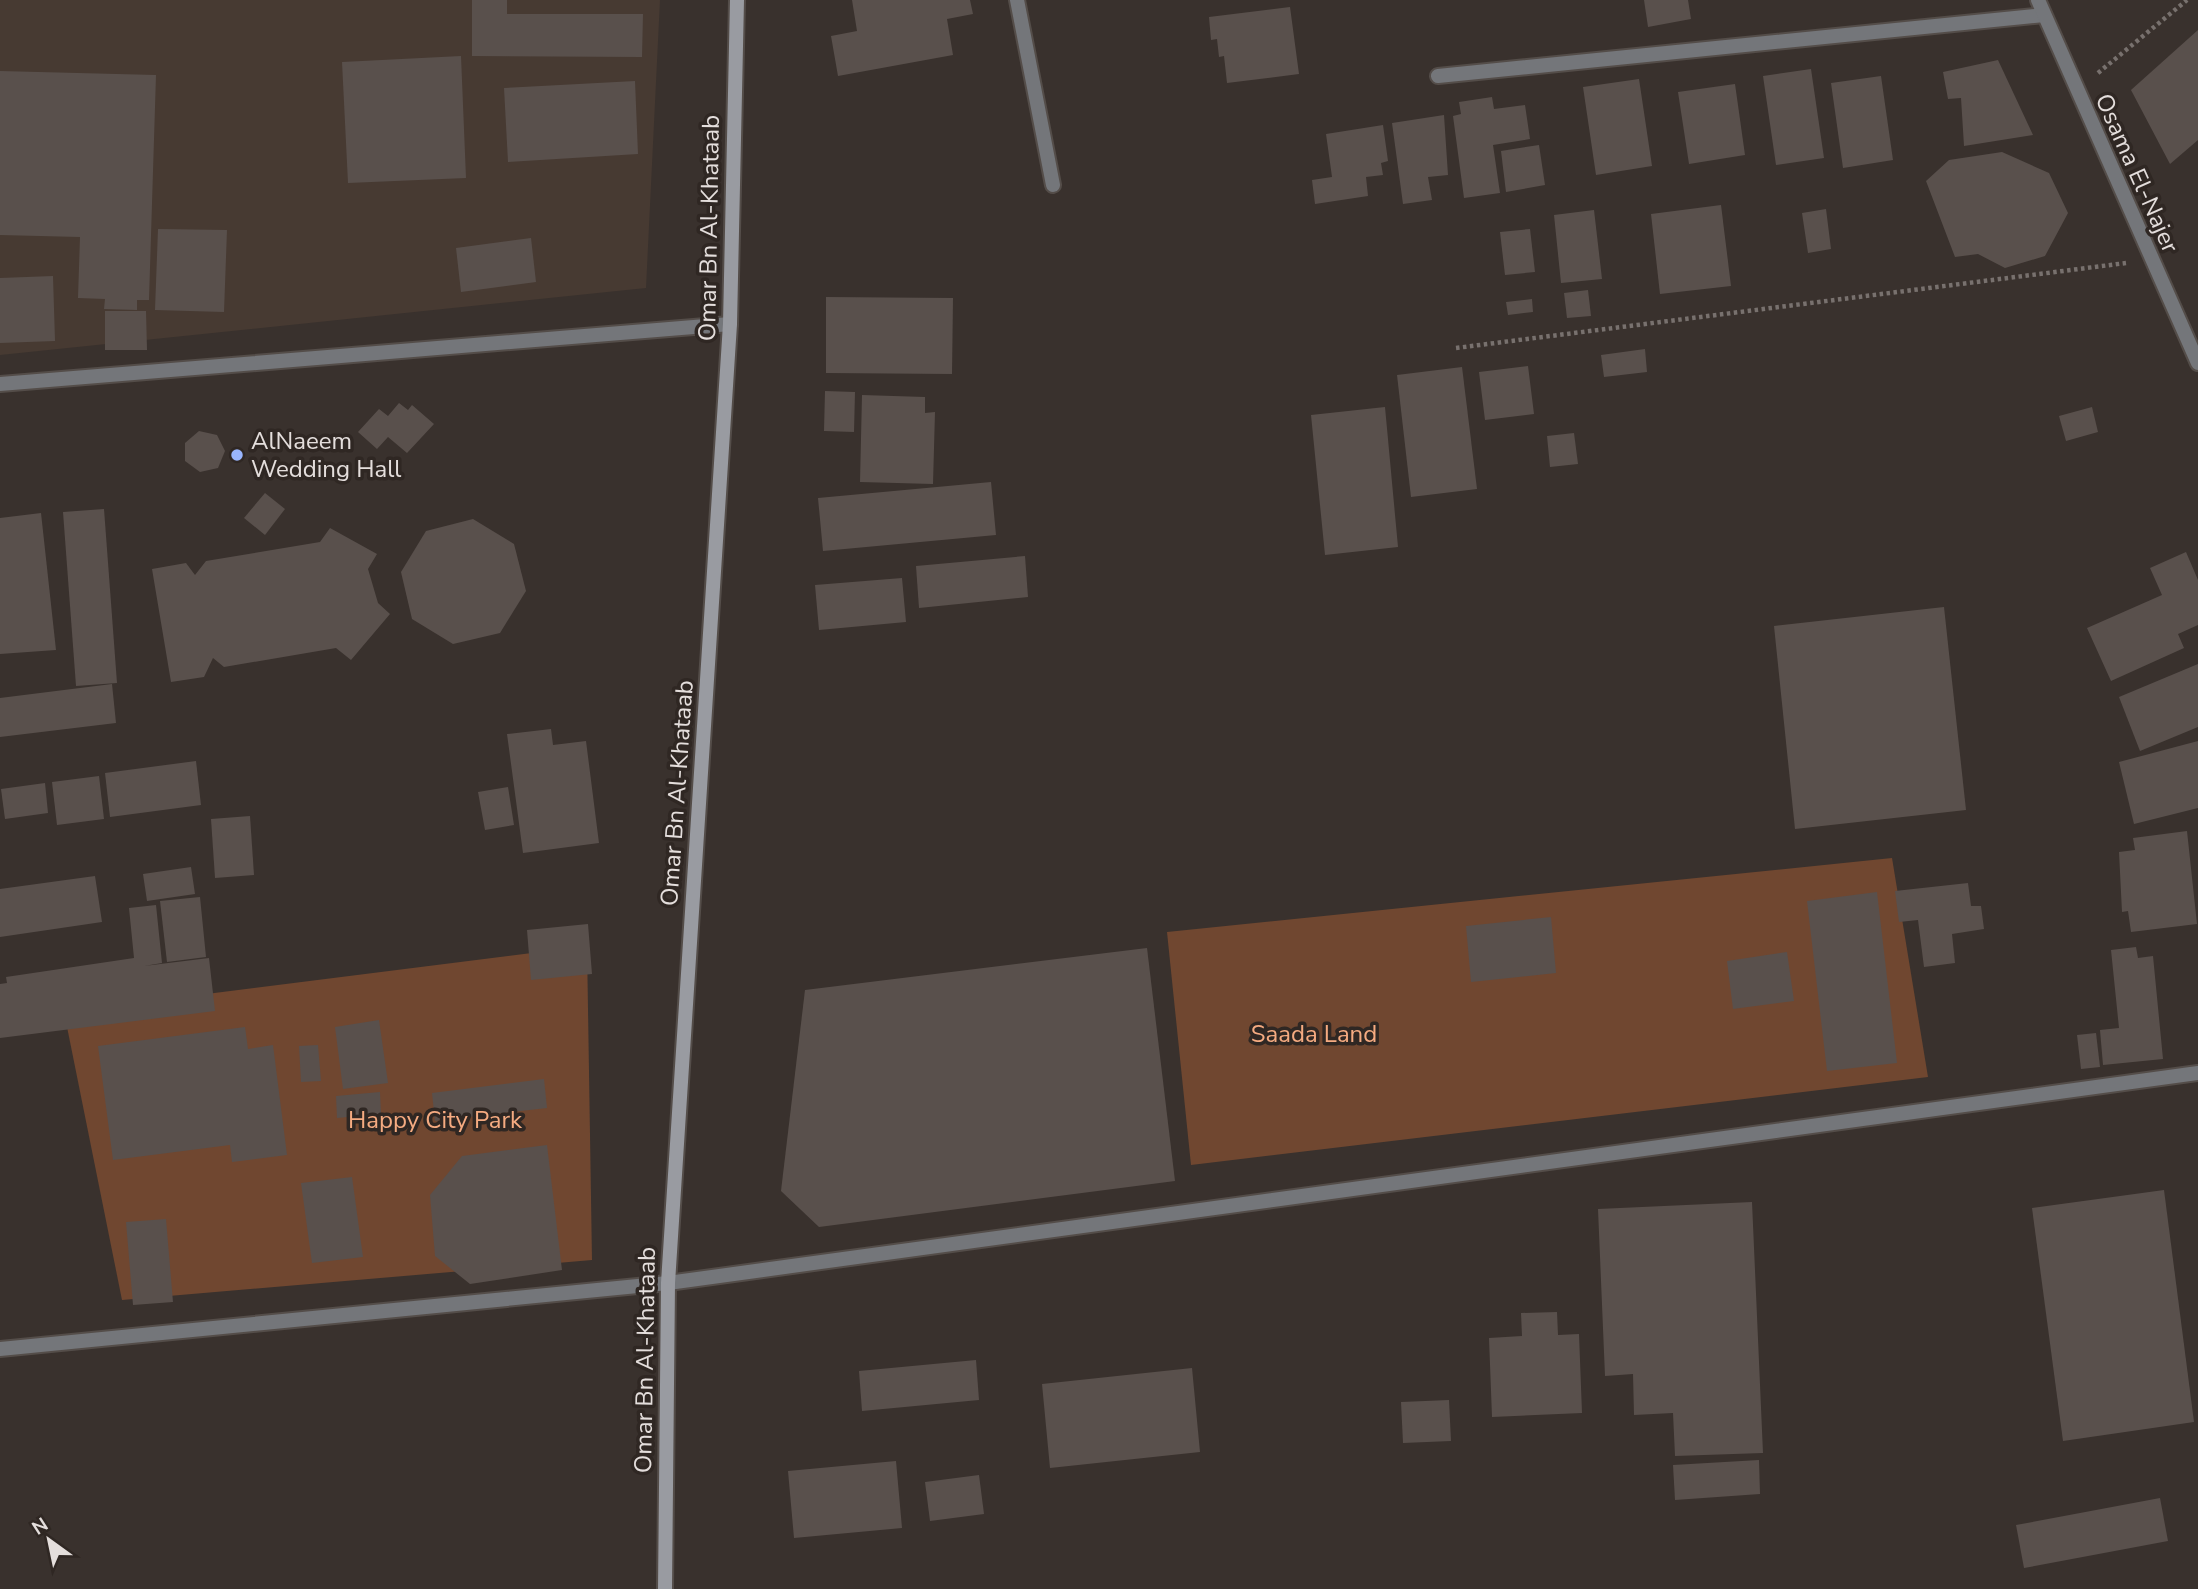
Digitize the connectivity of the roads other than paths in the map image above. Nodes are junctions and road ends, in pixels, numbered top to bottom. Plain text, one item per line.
1 (737, 0) edge
2 (1017, 0) edge
3 (2038, 0) edge
4 (2044, 15) junction
5 (1438, 76) dead end
6 (1053, 185) dead end
7 (730, 324) junction
8 (2198, 363) edge
9 (0, 384) edge
10 (2198, 1073) edge
11 (667, 1283) junction
12 (0, 1349) edge
13 (665, 1589) edge

1 - 7 main road, Omar Bn Al-Khataab
2 - 6 street
3 - 4 street, Osama El-Najer
4 - 5 street
4 - 8 street, Osama El-Najer
7 - 9 street
7 - 11 main road, Omar Bn Al-Khataab
10 - 11 street
11 - 12 street
11 - 13 main road, Omar Bn Al-Khataab

